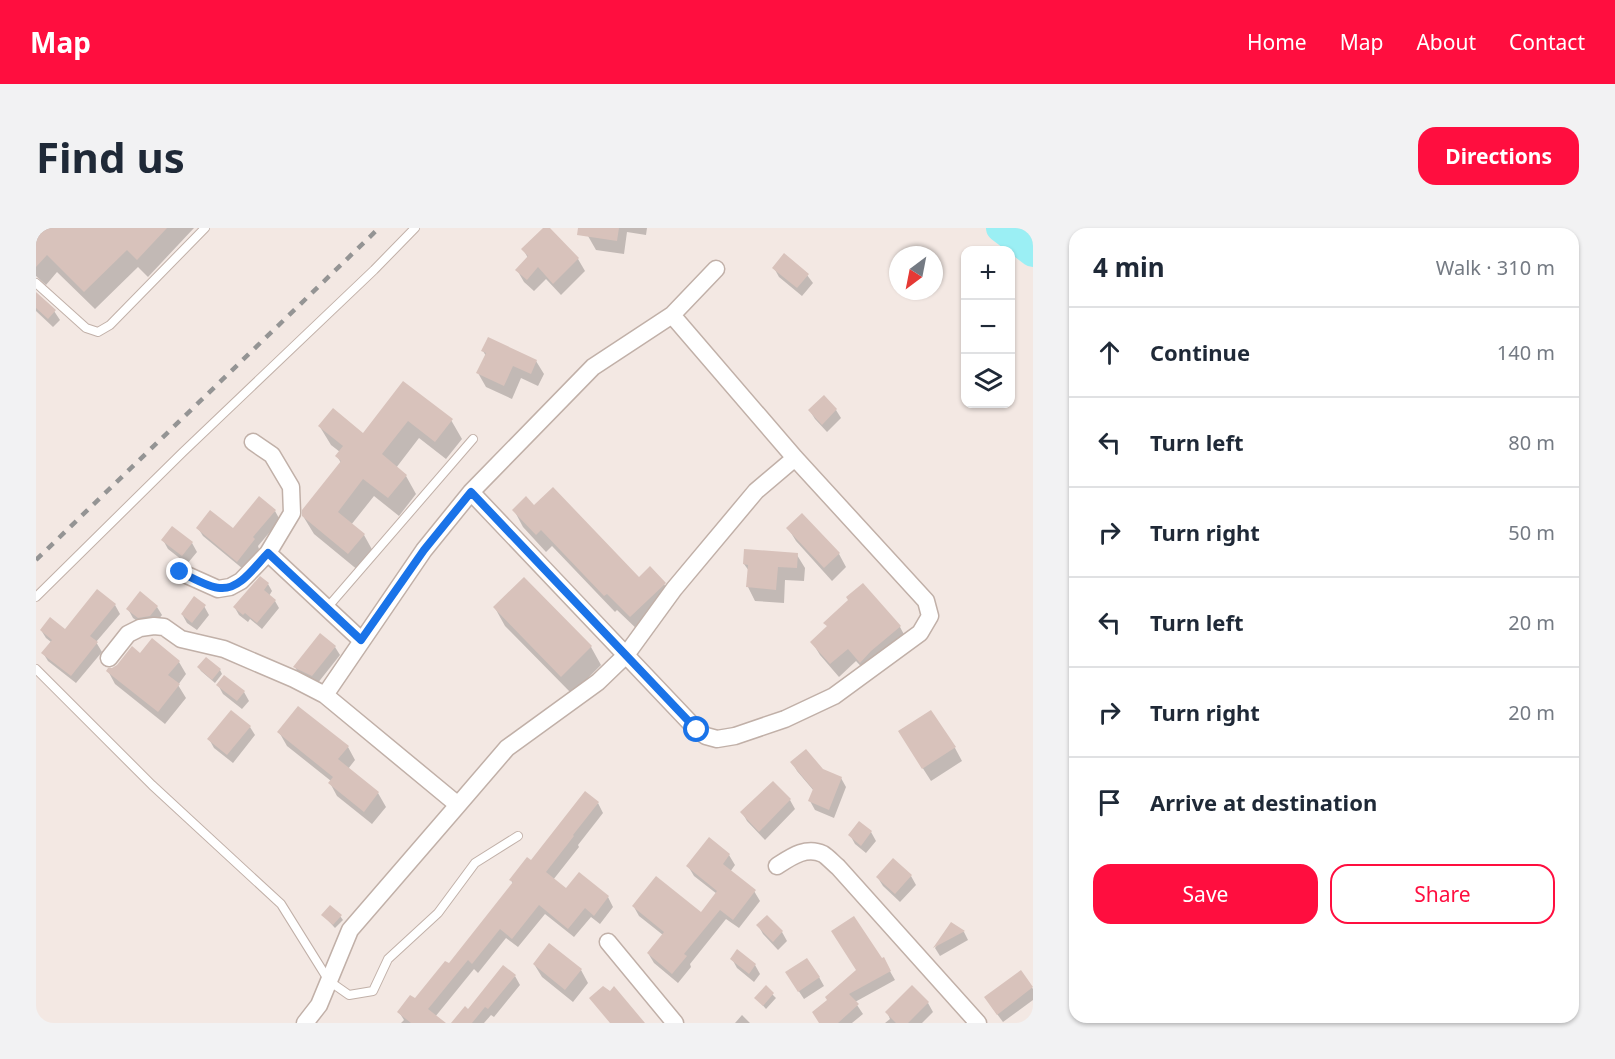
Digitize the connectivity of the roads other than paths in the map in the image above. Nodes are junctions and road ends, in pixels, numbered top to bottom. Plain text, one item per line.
1 (205, 228) edge
2 (415, 228) edge
3 (716, 269) dead end
4 (36, 283) edge
5 (672, 315) junction
6 (473, 439) dead end
7 (253, 442) dead end
8 (795, 458) junction
9 (471, 492) junction
10 (268, 553) junction
11 (180, 572) dead end
12 (36, 597) edge
13 (327, 608) junction
14 (361, 640) junction
15 (626, 655) junction
16 (109, 658) dead end
17 (36, 669) edge
18 (325, 695) junction
19 (458, 805) junction
20 (518, 836) dead end
21 (777, 866) dead end
22 (608, 942) dead end
23 (329, 981) junction
24 (305, 1023) edge
25 (675, 1023) edge
26 (978, 1023) edge

1 - 4 lane
2 - 12 lane
3 - 5 street
5 - 8 street
5 - 9 street
6 - 13 lane
7 - 10 street
8 - 15 street
8 - 15 street
9 - 14 street
9 - 15 street
10 - 11 street
10 - 13 street
13 - 14 street
14 - 18 street
15 - 19 street
16 - 18 street
17 - 23 lane
18 - 19 street
19 - 23 street
20 - 23 lane
21 - 26 street
22 - 25 street
23 - 24 street

